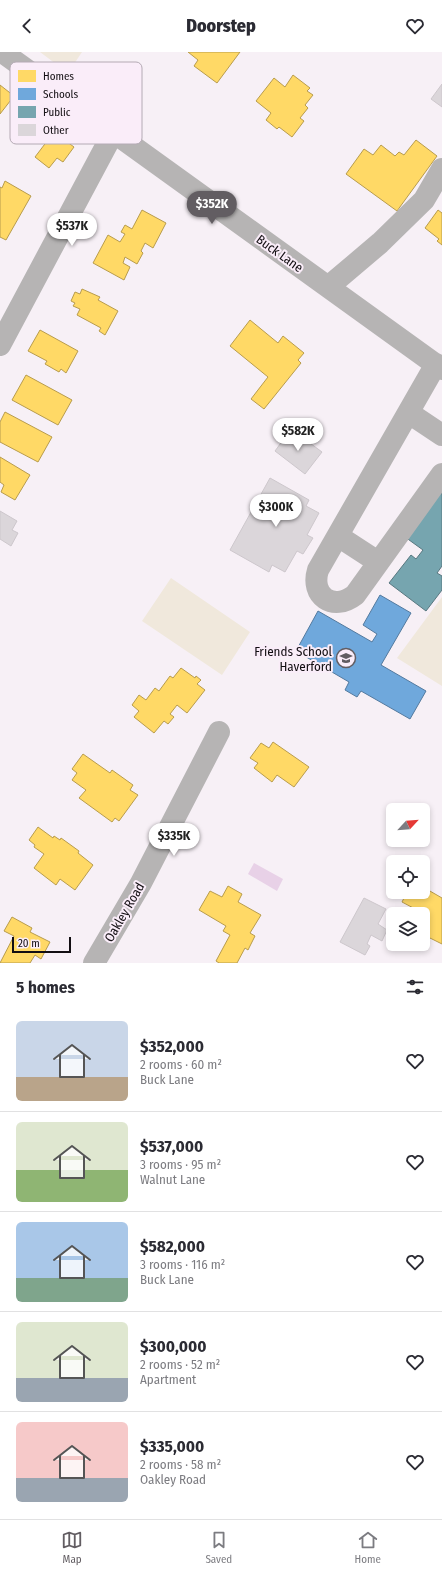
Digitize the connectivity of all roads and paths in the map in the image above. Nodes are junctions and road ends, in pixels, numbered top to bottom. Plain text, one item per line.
1 (2, 52) edge
2 (16, 62) edge
3 (107, 144) edge
4 (128, 144) edge
5 (442, 169) edge
6 (328, 287) junction
7 (0, 345) edge
8 (439, 367) edge
9 (409, 412) junction
10 (442, 435) edge
11 (442, 474) edge
12 (338, 536) junction
13 (378, 562) junction
14 (219, 732) dead end
15 (94, 963) edge

1 - 2 street, Buck Lane
3 - 7 street
4 - 6 street, Buck Lane
5 - 6 street
6 - 8 street, Buck Lane
8 - 9 street
9 - 10 street
9 - 12 street
11 - 13 street
12 - 13 street
12 - 13 street
14 - 15 street, Oakley Road

